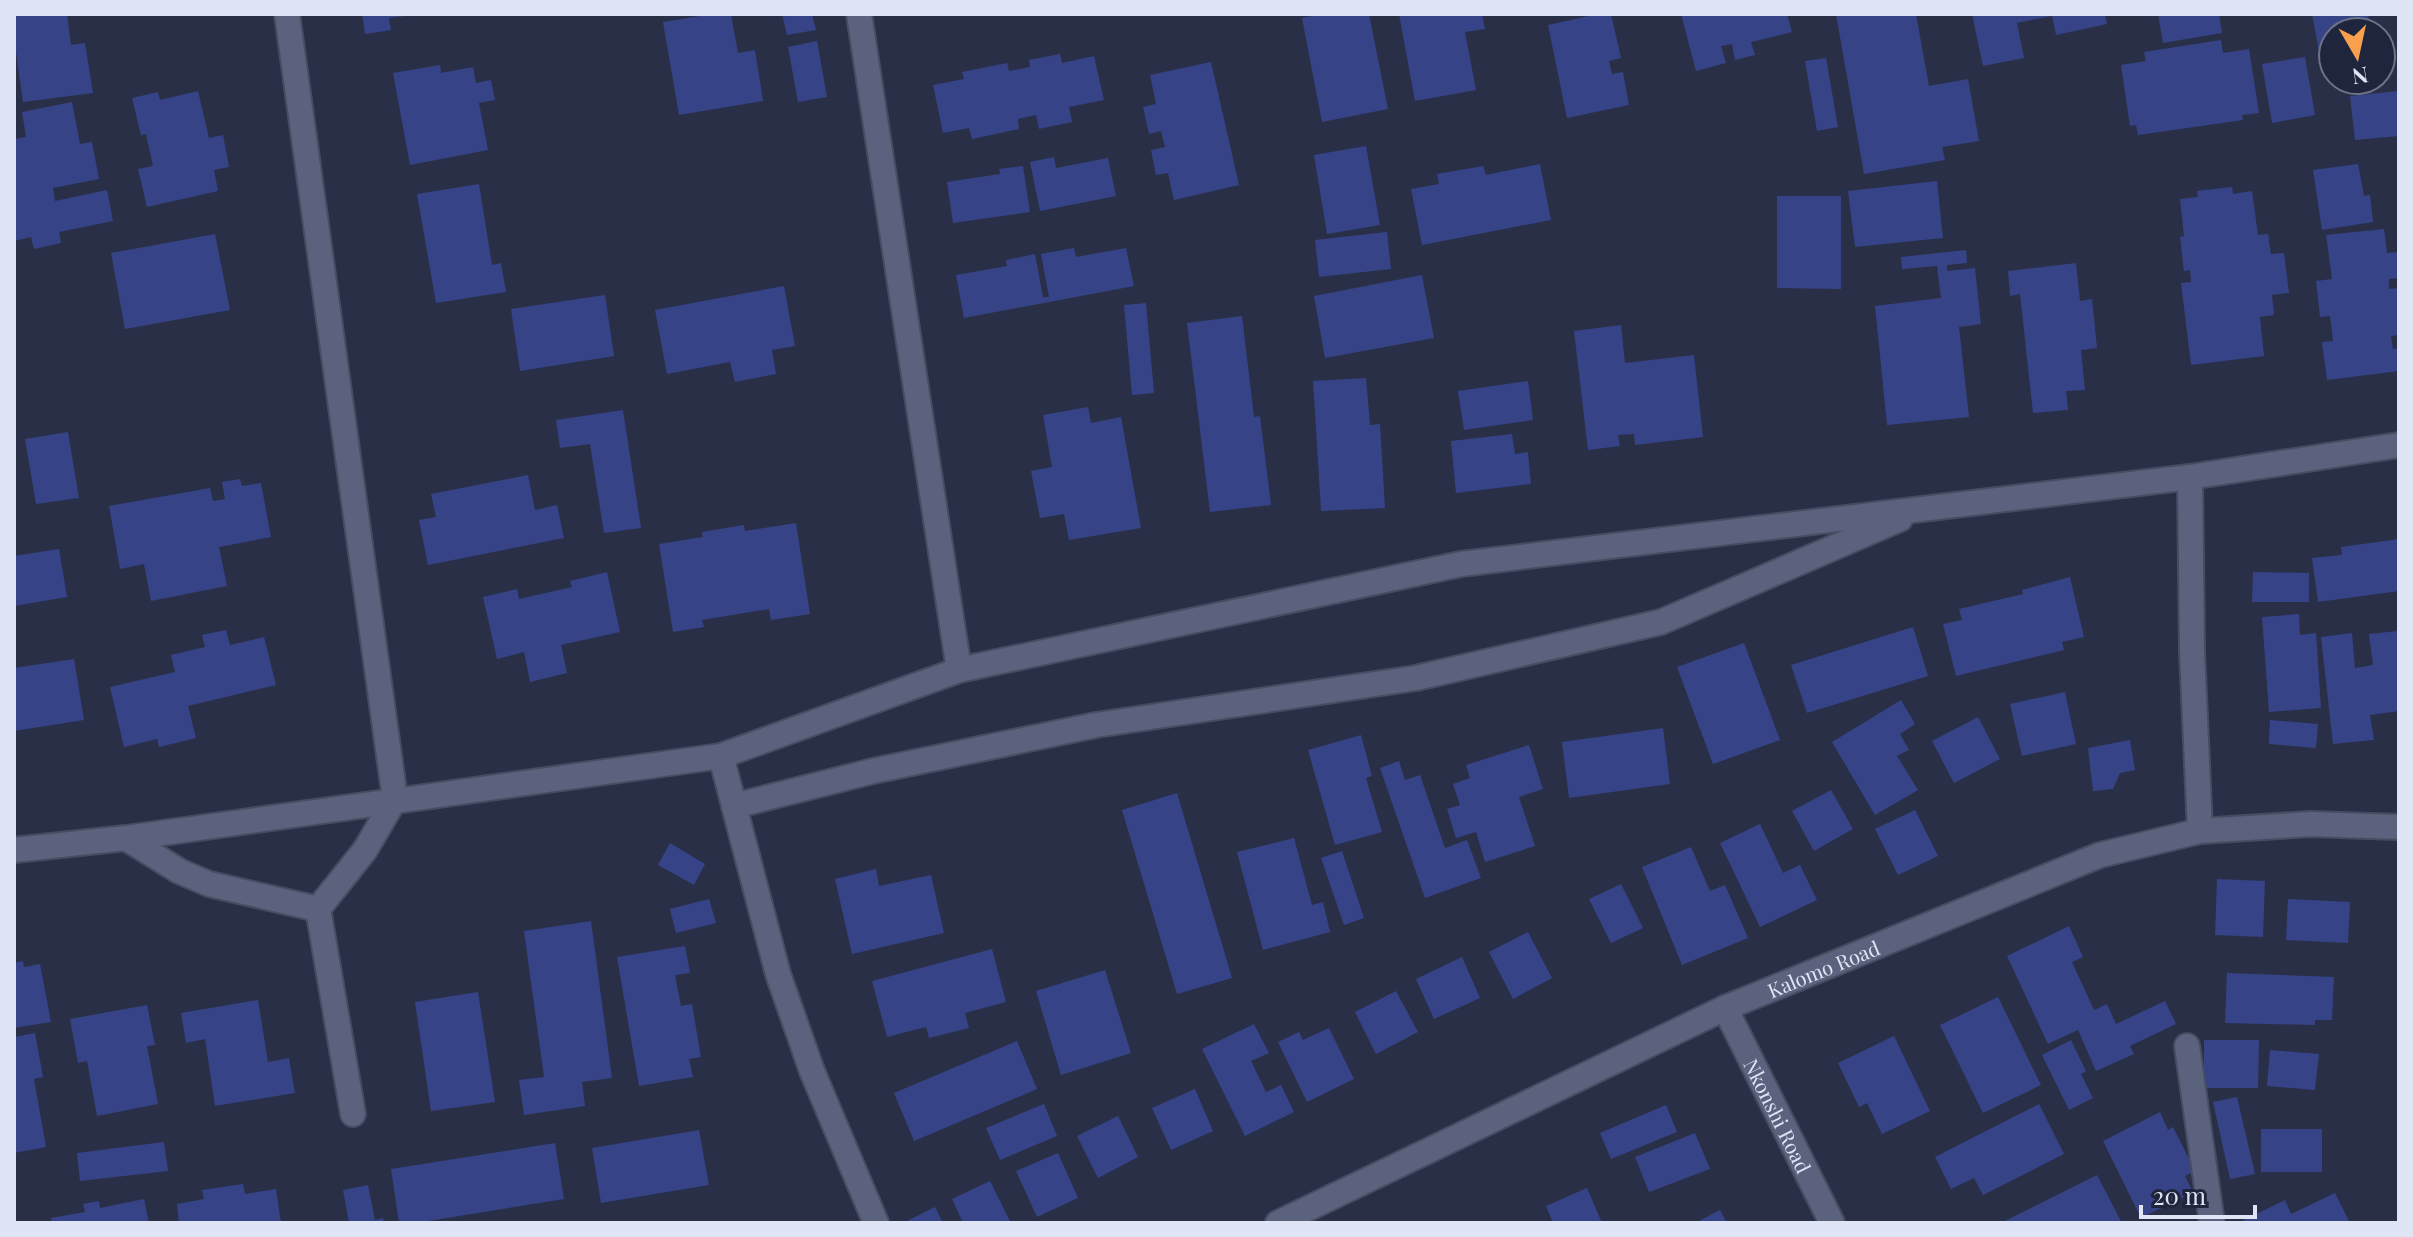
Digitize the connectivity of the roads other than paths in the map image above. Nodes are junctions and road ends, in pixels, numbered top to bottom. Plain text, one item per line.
1 (287, 14) edge
2 (859, 14) edge
3 (866, 14) edge
4 (2399, 445) edge
5 (2190, 477) junction
6 (1924, 509) junction
7 (959, 670) junction
8 (721, 756) junction
9 (395, 799) junction
10 (734, 806) junction
11 (2399, 827) edge
12 (2200, 831) junction
13 (126, 838) junction
14 (14, 850) edge
15 (318, 909) junction
16 (1725, 1008) junction
17 (2187, 1046) dead end
18 (353, 1114) dead end
19 (876, 1223) edge
20 (1278, 1223) edge
21 (1832, 1223) edge
22 (2212, 1223) edge

1 - 9 street
2 - 3 street
2 - 7 street
4 - 5 street
5 - 6 street
5 - 12 street
6 - 7 street
6 - 10 street
7 - 8 street
8 - 9 street
8 - 10 street
9 - 13 street
9 - 15 street
10 - 19 street
11 - 12 street, Kalomo Road
12 - 16 street, Kalomo Road
13 - 14 street
13 - 15 street
15 - 18 street
16 - 20 street, Kalomo Road
16 - 21 street, Nkonshi Road
17 - 22 street

